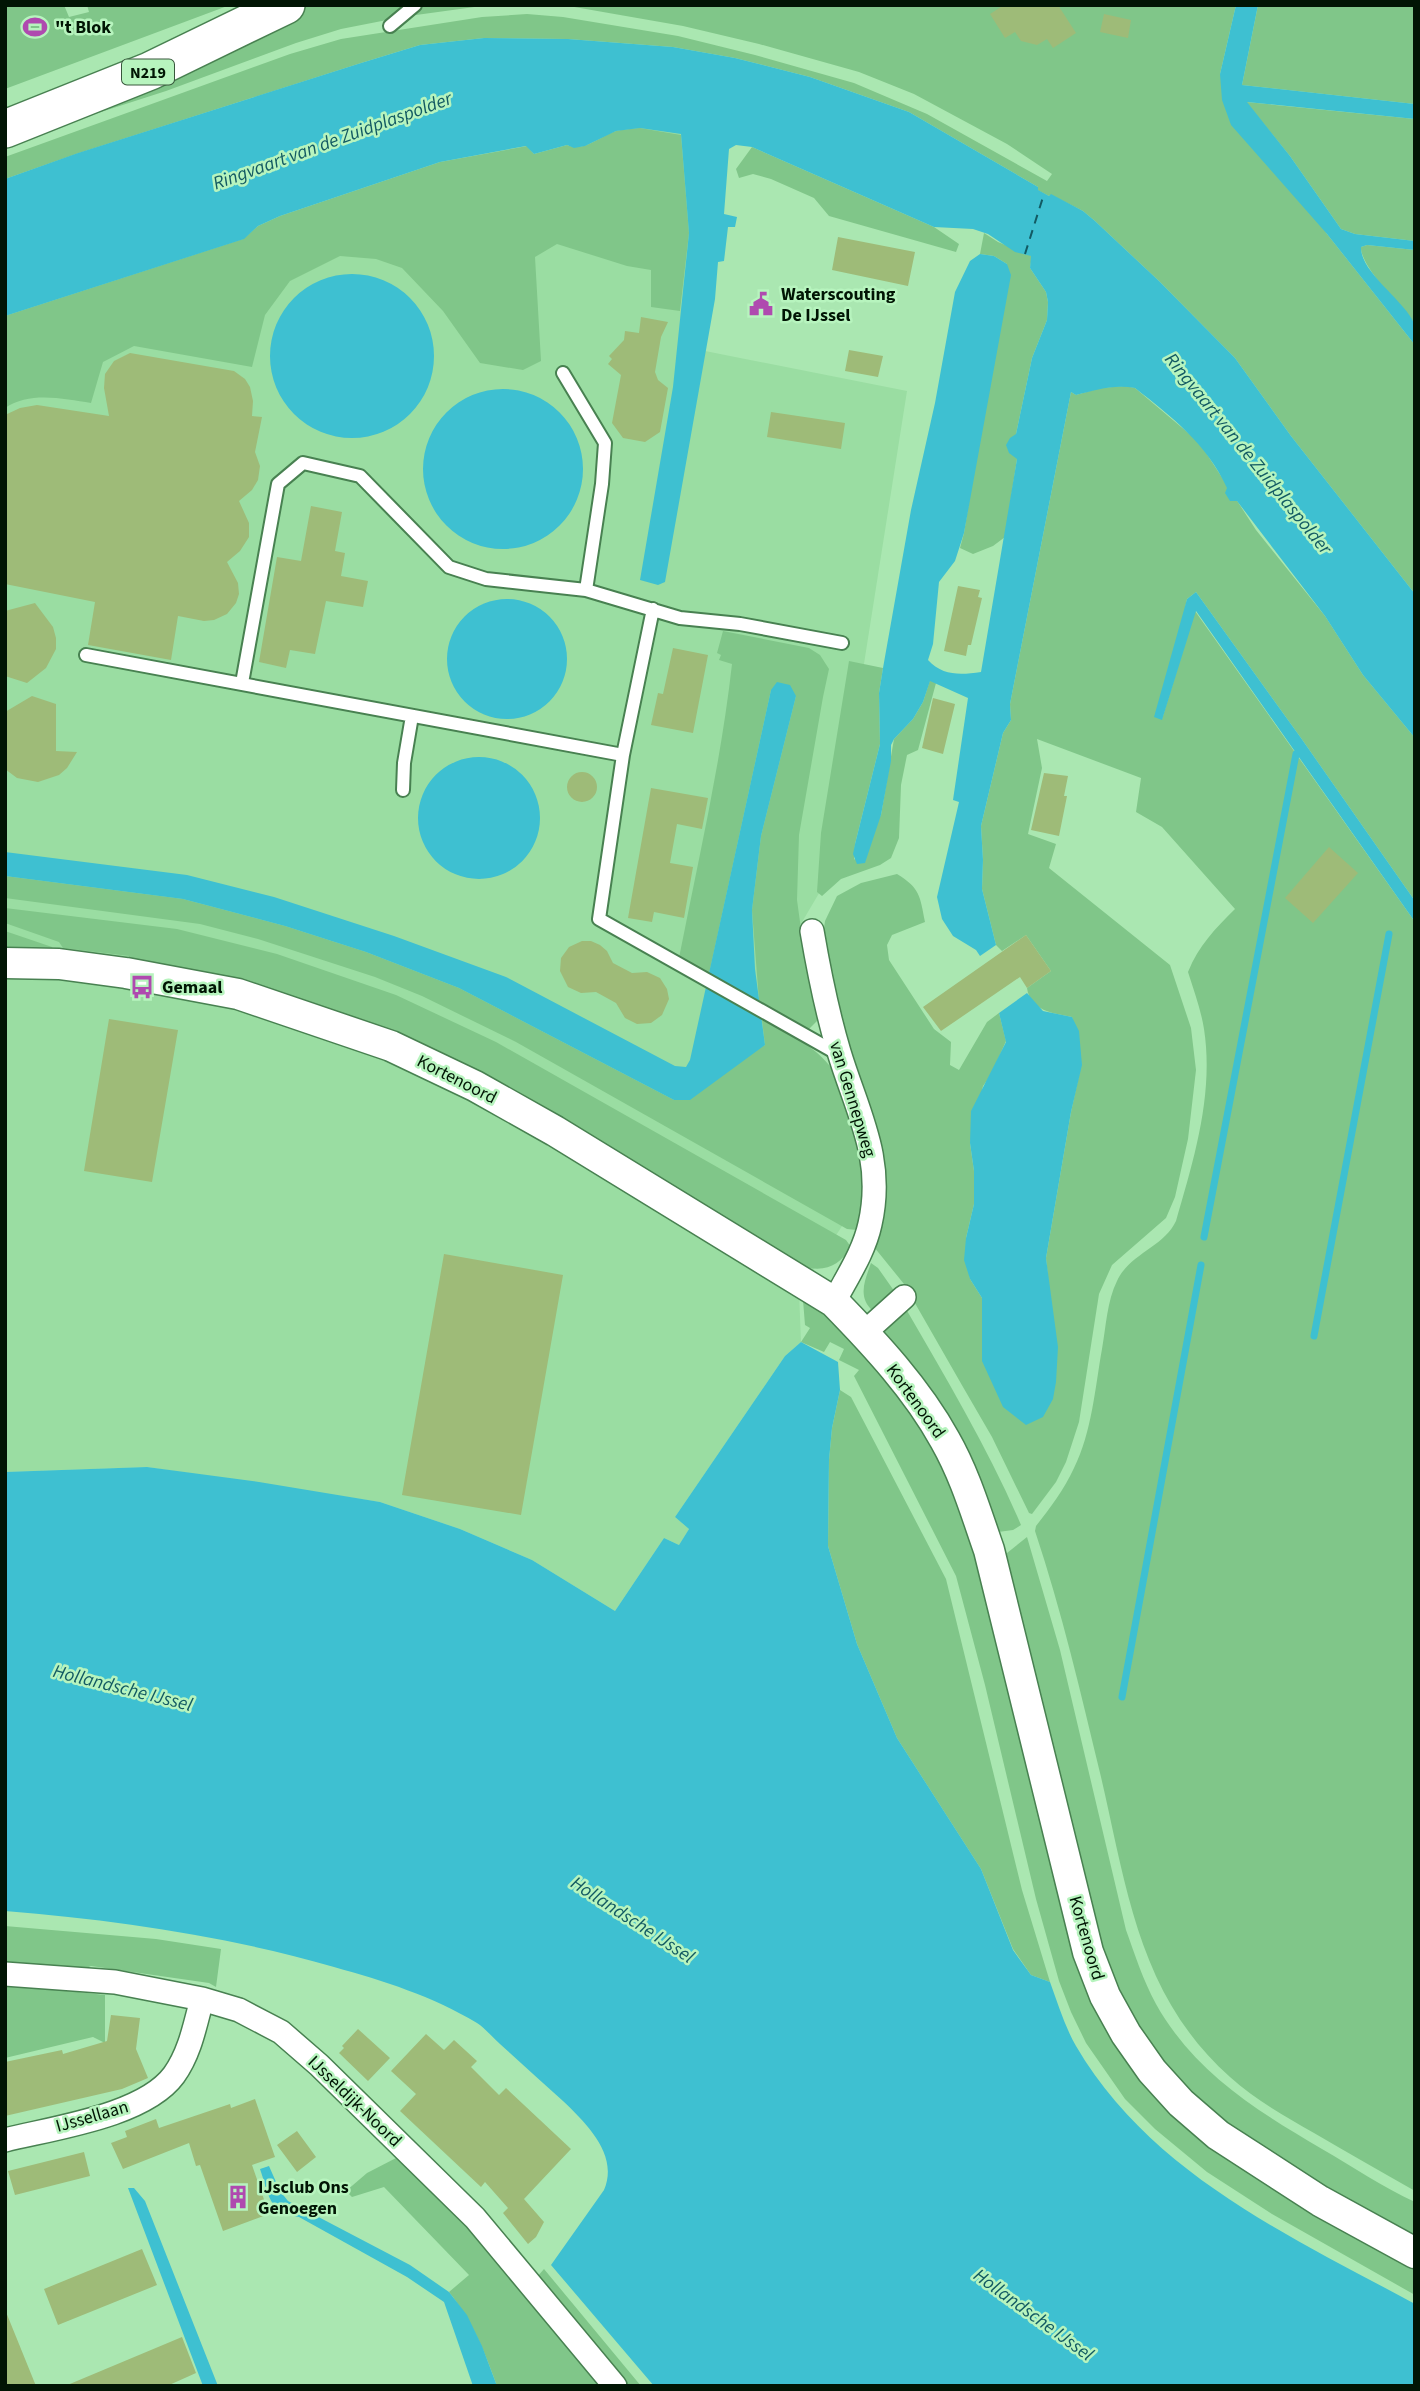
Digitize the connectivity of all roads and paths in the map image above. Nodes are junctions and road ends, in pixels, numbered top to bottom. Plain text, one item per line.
1 (254, 5) edge
2 (286, 5) edge
3 (415, 5) edge
4 (390, 26) dead end
5 (5, 110) edge
6 (5, 129) edge
7 (563, 373) dead end
8 (586, 590) junction
9 (653, 609) junction
10 (842, 643) dead end
11 (86, 655) dead end
12 (242, 683) junction
13 (412, 716) junction
14 (623, 755) junction
15 (403, 790) dead end
16 (812, 931) dead end
17 (5, 963) edge
18 (840, 1055) junction
19 (904, 1297) dead end
20 (834, 1302) junction
21 (864, 1333) junction
22 (5, 1974) edge
23 (202, 1999) junction
24 (5, 2140) edge
25 (1415, 2253) edge
26 (615, 2386) edge

1 - 5 main road, N219
2 - 6 main road, N219
3 - 4 lane
7 - 8 lane
8 - 9 lane
8 - 12 lane
9 - 10 lane
9 - 14 lane
11 - 12 lane
12 - 13 lane
13 - 14 lane
13 - 15 lane
14 - 18 lane
16 - 18 street, van Gennepweg
17 - 20 street, Kortenoord
18 - 20 street, van Gennepweg
19 - 21 street
20 - 21 street, Kortenoord
21 - 25 street, Kortenoord
22 - 23 street, IJsseldijk-Noord
23 - 24 street, IJssellaan
23 - 26 street, IJsseldijk-Noord

